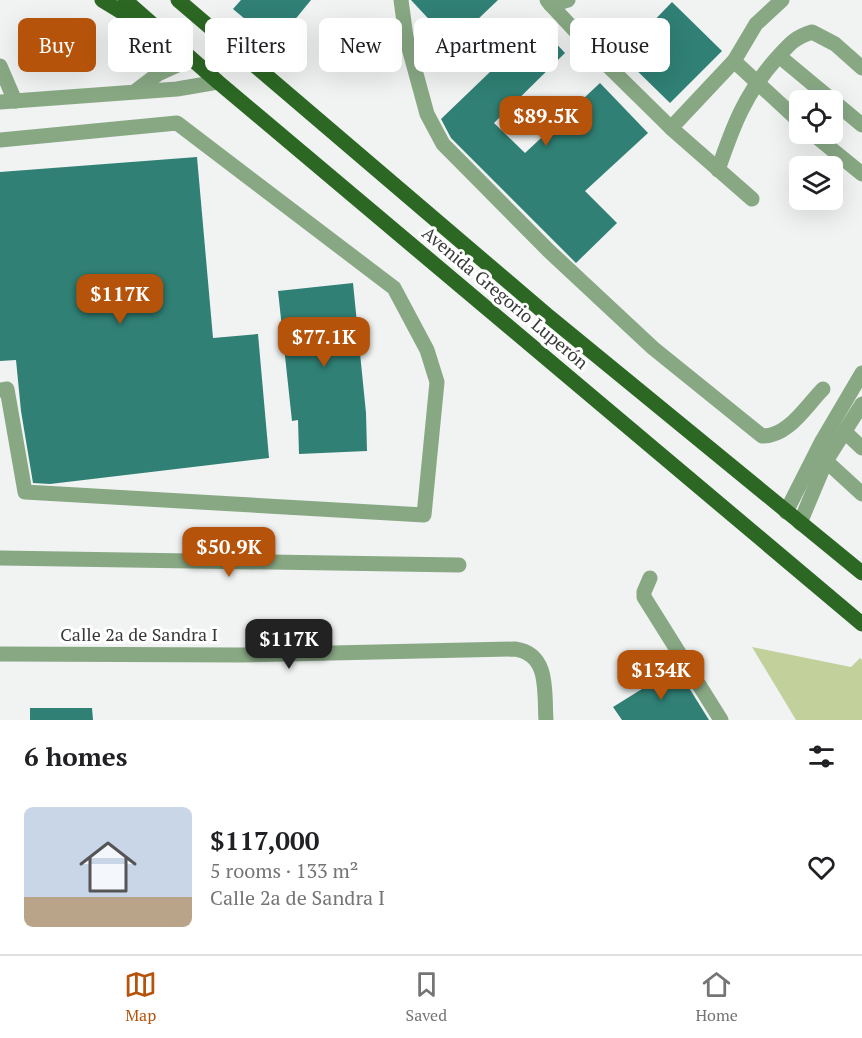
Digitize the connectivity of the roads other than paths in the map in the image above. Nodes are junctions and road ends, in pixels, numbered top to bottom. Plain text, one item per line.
1 (102, 0) edge
2 (125, 0) edge
3 (178, 0) edge
4 (401, 0) edge
5 (568, 0) edge
6 (782, 0) edge
7 (549, 3) edge
8 (131, 18) edge
9 (145, 18) edge
10 (779, 56) junction
11 (193, 61) edge
12 (734, 61) junction
13 (0, 66) edge
14 (862, 68) edge
15 (162, 72) edge
16 (756, 81) junction
17 (218, 82) junction
18 (137, 90) junction
19 (8, 101) edge
20 (789, 112) edge
21 (862, 125) edge
22 (671, 128) junction
23 (0, 140) edge
24 (825, 144) edge
25 (718, 170) junction
26 (862, 174) edge
27 (752, 199) dead end
28 (862, 374) edge
29 (823, 389) dead end
30 (0, 390) edge
31 (862, 404) edge
32 (845, 432) junction
33 (862, 448) edge
34 (826, 461) junction
35 (862, 494) edge
36 (786, 512) junction
37 (800, 523) junction
38 (0, 558) edge
39 (459, 565) dead end
40 (862, 573) edge
41 (650, 578) dead end
42 (862, 624) edge
43 (0, 654) edge
44 (546, 720) edge
45 (721, 720) edge

1 - 8 main road
2 - 9 main road, Avenida Gregorio Luperón
3 - 36 main road, Avenida Gregorio Luperón
4 - 29 street
5 - 7 street
6 - 12 street
7 - 22 street
10 - 14 street
10 - 16 street
10 - 21 street
11 - 17 main road, Avenida Gregorio Luperón
12 - 16 street
12 - 22 street
13 - 19 street
15 - 18 street
16 - 20 street
16 - 25 street
17 - 18 street
17 - 42 main road, Avenida Gregorio Luperón
18 - 19 street
22 - 25 street
23 - 30 street
24 - 26 street
25 - 27 street
28 - 36 street
31 - 32 street
32 - 33 street
32 - 34 street
34 - 35 street
34 - 37 street
36 - 37 main road, Avenida Gregorio Luperón
37 - 40 main road, Avenida Gregorio Luperón
38 - 39 street
41 - 45 street
43 - 44 street, Calle 2a de Sandra I

